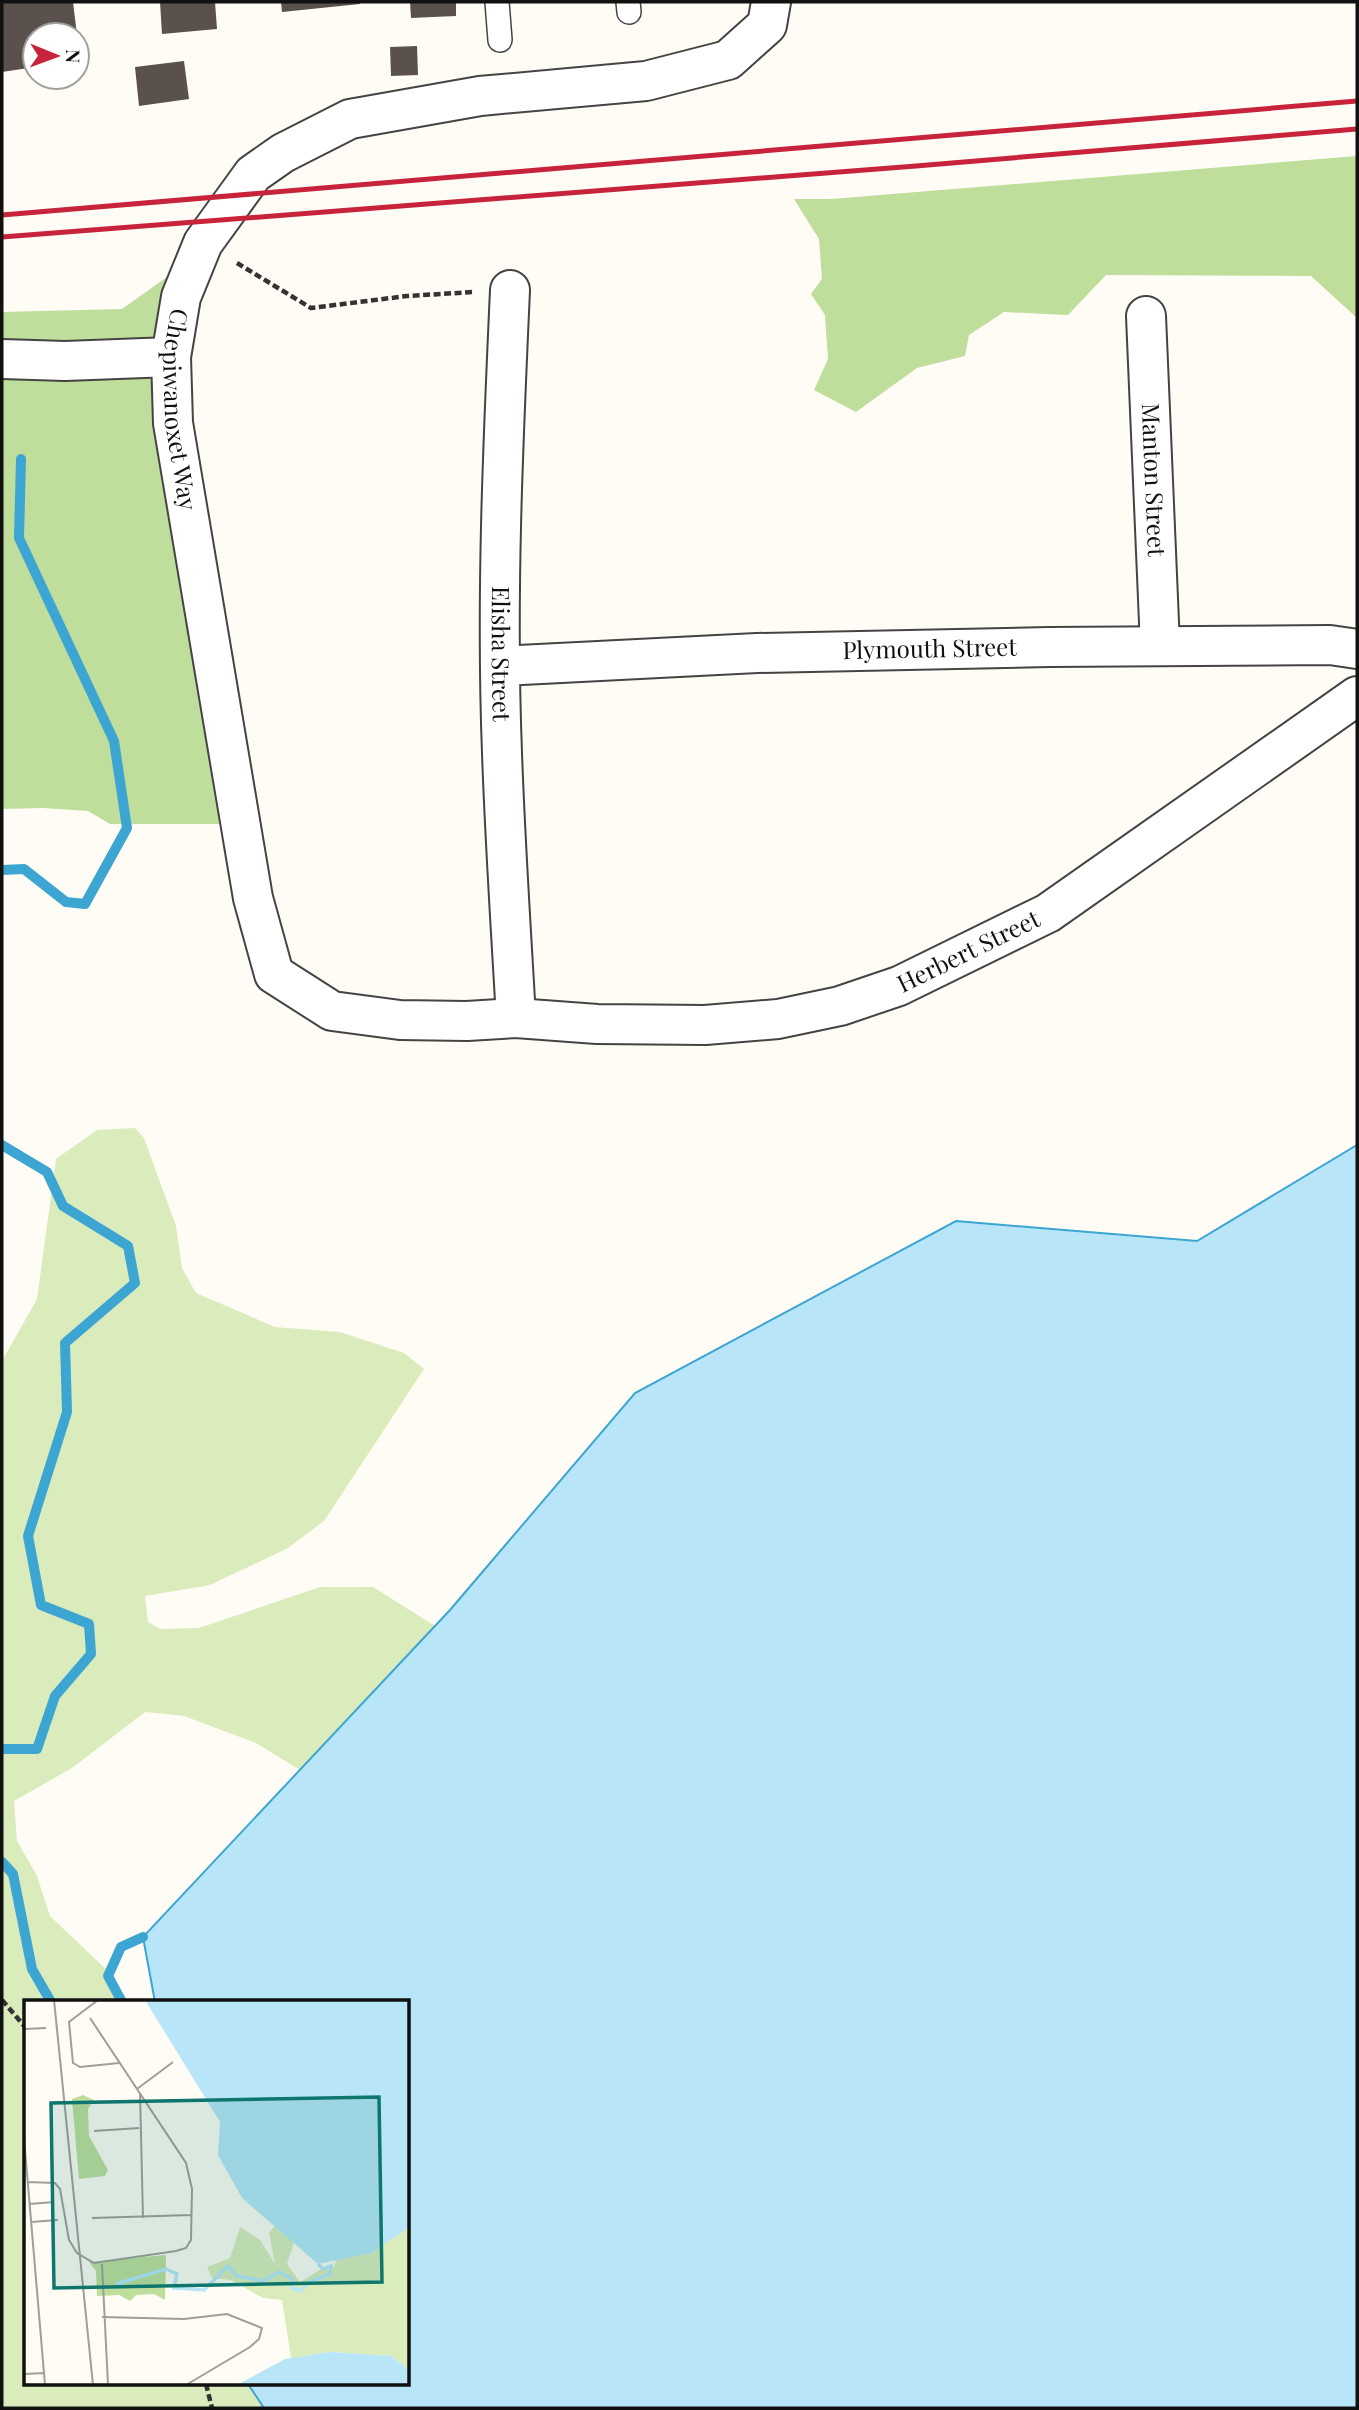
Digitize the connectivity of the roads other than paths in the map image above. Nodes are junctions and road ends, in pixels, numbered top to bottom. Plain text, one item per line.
1 (497, 2) edge
2 (771, 2) edge
3 (500, 40) dead end
4 (510, 290) road end
5 (1146, 316) dead end
6 (171, 357) junction
7 (2, 359) edge
8 (1160, 646) junction
9 (1357, 649) edge
10 (501, 666) junction
11 (1357, 696) edge
12 (516, 1018) junction

1 - 3 lane
2 - 6 street, Chepiwanoxet Way
4 - 10 street, Elisha Street
5 - 8 street, Manton Street
6 - 7 street
6 - 12 street, Chepiwanoxet Way
8 - 9 street, Plymouth Street
8 - 10 street, Plymouth Street
10 - 12 street, Elisha Street
11 - 12 street, Herbert Street

